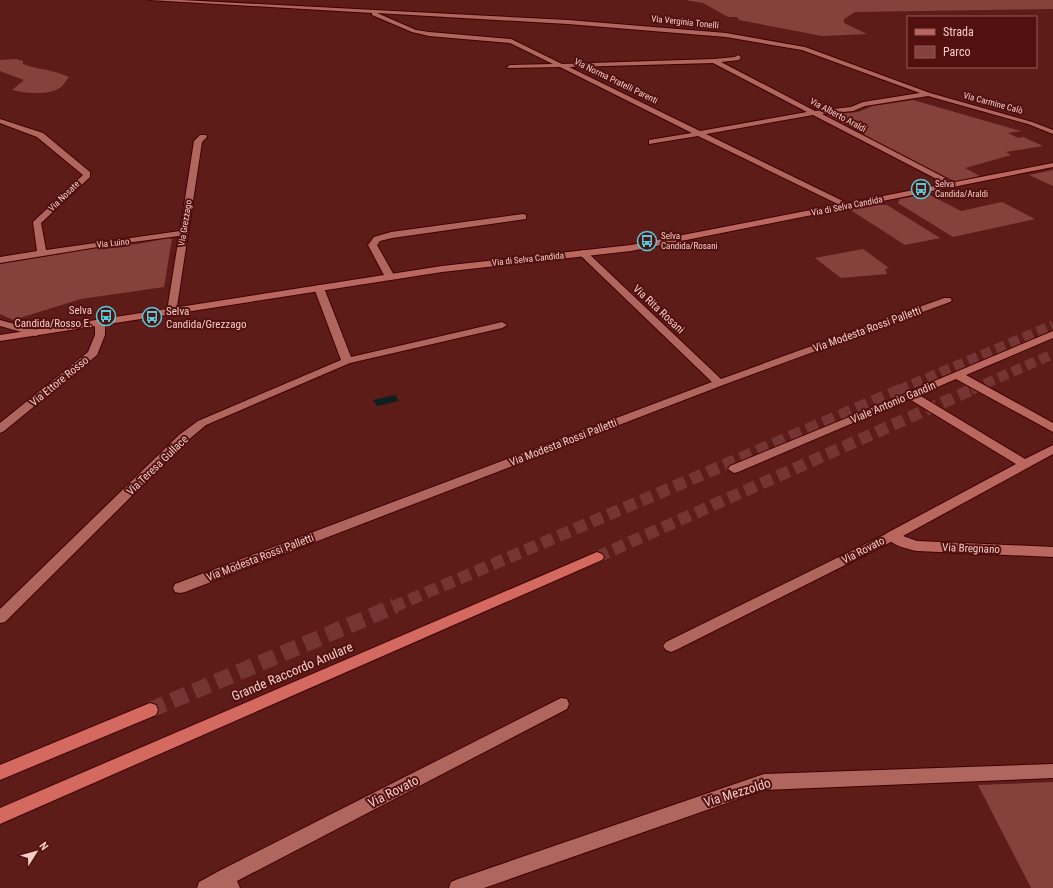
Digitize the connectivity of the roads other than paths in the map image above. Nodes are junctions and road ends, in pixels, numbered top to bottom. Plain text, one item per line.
1 (152, 0) edge
2 (310, 0) edge
3 (301, 7) junction
4 (367, 11) junction
5 (738, 57) dead end
6 (714, 61) junction
7 (562, 66) junction
8 (510, 67) dead end
9 (928, 94) junction
10 (816, 113) junction
11 (0, 121) edge
12 (1053, 132) edge
13 (701, 134) junction
14 (203, 137) dead end
15 (652, 142) dead end
16 (1053, 166) edge
17 (952, 185) junction
18 (846, 206) junction
19 (523, 216) dead end
20 (183, 233) junction
21 (42, 253) junction
22 (583, 254) junction
23 (0, 260) edge
24 (390, 277) junction
25 (319, 288) junction
26 (947, 300) dead end
27 (172, 311) junction
28 (0, 323) edge
29 (100, 323) junction
30 (502, 325) dead end
31 (36, 333) junction
32 (1053, 334) edge
33 (0, 338) edge
34 (347, 361) junction
35 (957, 375) junction
36 (719, 383) junction
37 (910, 395) junction
38 (0, 428) edge
39 (1053, 428) edge
40 (1053, 449) edge
41 (1024, 464) junction
42 (734, 469) dead end
43 (892, 536) junction
44 (1053, 552) edge
45 (597, 557) tunnel mouth
46 (180, 588) dead end
47 (0, 618) edge
48 (671, 646) dead end
49 (561, 704) dead end
50 (150, 710) tunnel mouth
51 (1053, 771) edge
52 (0, 773) edge
53 (0, 816) edge
54 (228, 882) edge
55 (206, 888) edge
56 (458, 888) edge

1 - 3 street, Via Verginia Tonelli
2 - 3 street
3 - 4 street, Via Verginia Tonelli
4 - 7 street, Via Norma Pratelli Parenti
4 - 9 street, Via Verginia Tonelli
5 - 6 street, Via Alberto Araldi
6 - 7 street, Via Alberto Araldi
6 - 10 street, Via Alberto Araldi
7 - 8 street, Via Alberto Araldi
7 - 13 street, Via Norma Pratelli Parenti
9 - 10 street
9 - 12 street, Via Carmine Calò
10 - 13 street
10 - 17 street, Via Alberto Araldi
11 - 21 street, Via Nosate
13 - 15 street
13 - 18 street, Via Norma Pratelli Parenti
14 - 20 street, Via Grezzago
16 - 17 street, Via di Selva Candida
17 - 18 street, Via di Selva Candida
18 - 22 street, Via di Selva Candida
19 - 24 street
20 - 21 street, Via Luino
20 - 27 street, Via Grezzago
21 - 23 street
22 - 24 street, Via di Selva Candida
22 - 36 street, Via Rita Rosani
24 - 25 street, Via di Selva Candida
25 - 27 street, Via di Selva Candida
25 - 34 street
26 - 36 street, Via Modesta Rossi Palletti
27 - 29 street, Via di Selva Candida
28 - 31 street
29 - 31 street, Via di Selva Candida
29 - 38 street, Via Ettore Rosso
30 - 34 street, Via Teresa Gullace
31 - 33 street, Via di Selva Candida
32 - 35 street, Viale Antonio Gandin
34 - 47 street, Via Teresa Gullace
35 - 37 street, Viale Antonio Gandin
35 - 39 street
36 - 46 street, Via Modesta Rossi Palletti
37 - 41 street
37 - 42 street, Viale Antonio Gandin
40 - 41 street, Via Rovato
41 - 43 street, Via Rovato
43 - 44 street, Via Bregnano
43 - 48 street, Via Rovato
45 - 53 highway, Grande Raccordo Anulare
49 - 54 street, Via Rovato
50 - 52 highway
51 - 56 street, Via Mezzoldo
54 - 55 street

